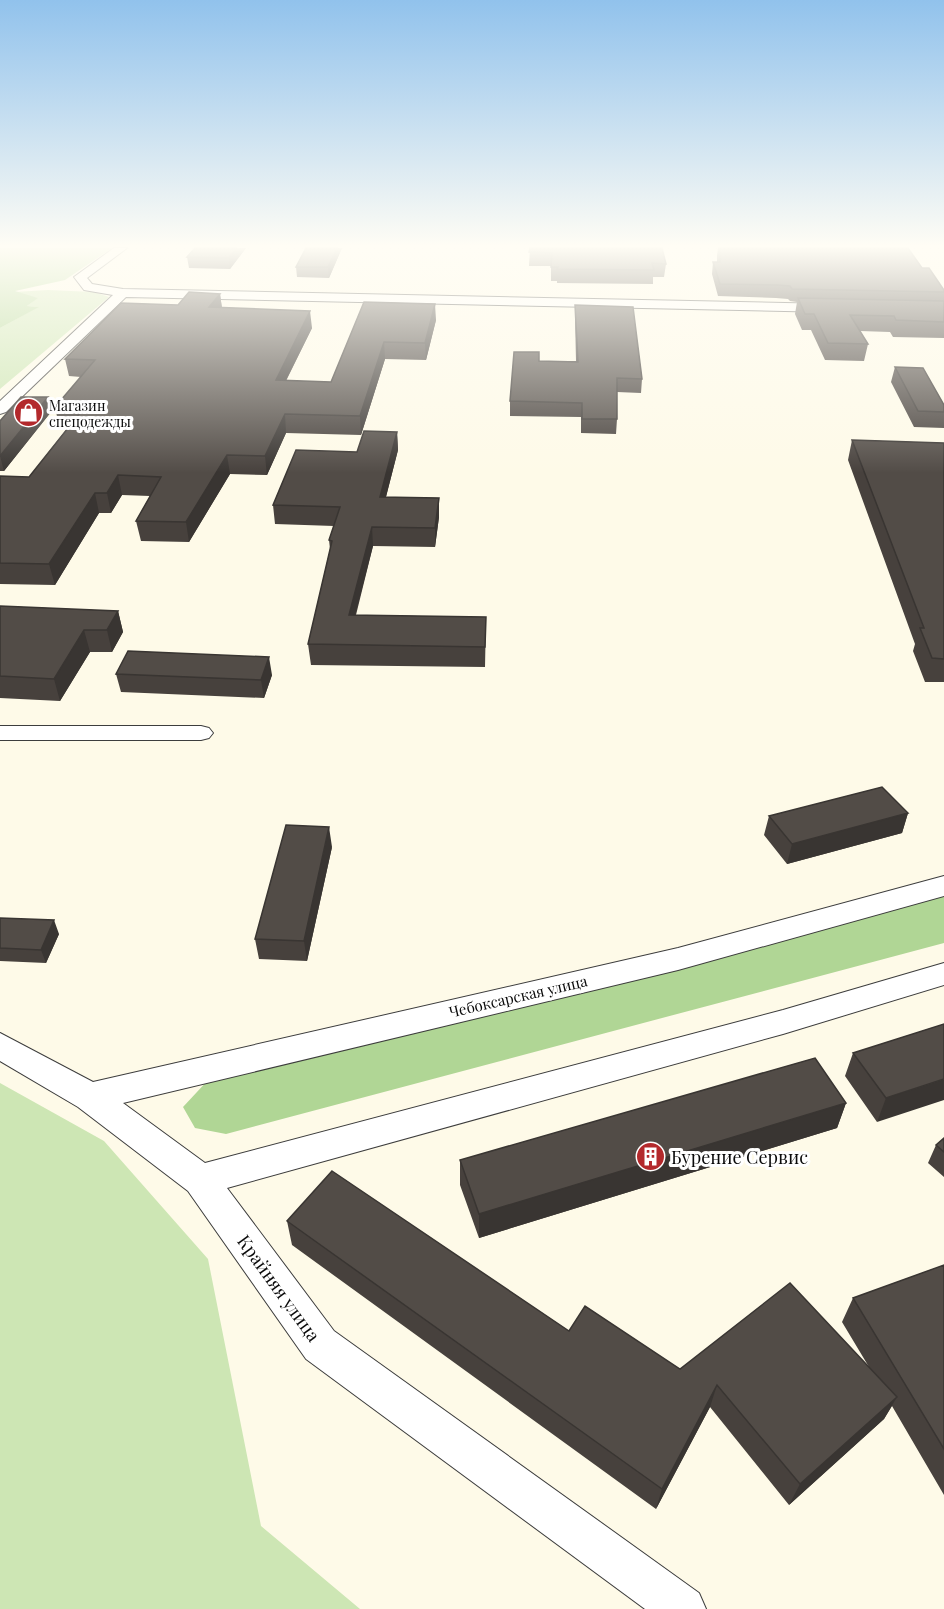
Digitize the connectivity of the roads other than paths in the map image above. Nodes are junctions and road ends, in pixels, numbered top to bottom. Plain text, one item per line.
1 (91, 323) edge
2 (0, 409) edge
3 (0, 733) edge
4 (201, 733) dead end
5 (944, 886) edge
6 (944, 974) edge
7 (0, 1046) edge
8 (90, 1097) junction
9 (200, 1180) junction
10 (684, 1609) edge

1 - 2 street
3 - 4 street
5 - 8 street, Чебоксарская улица
6 - 9 street
7 - 8 street, Крайняя улица
8 - 9 street, Крайняя улица
9 - 10 street, Крайняя улица

